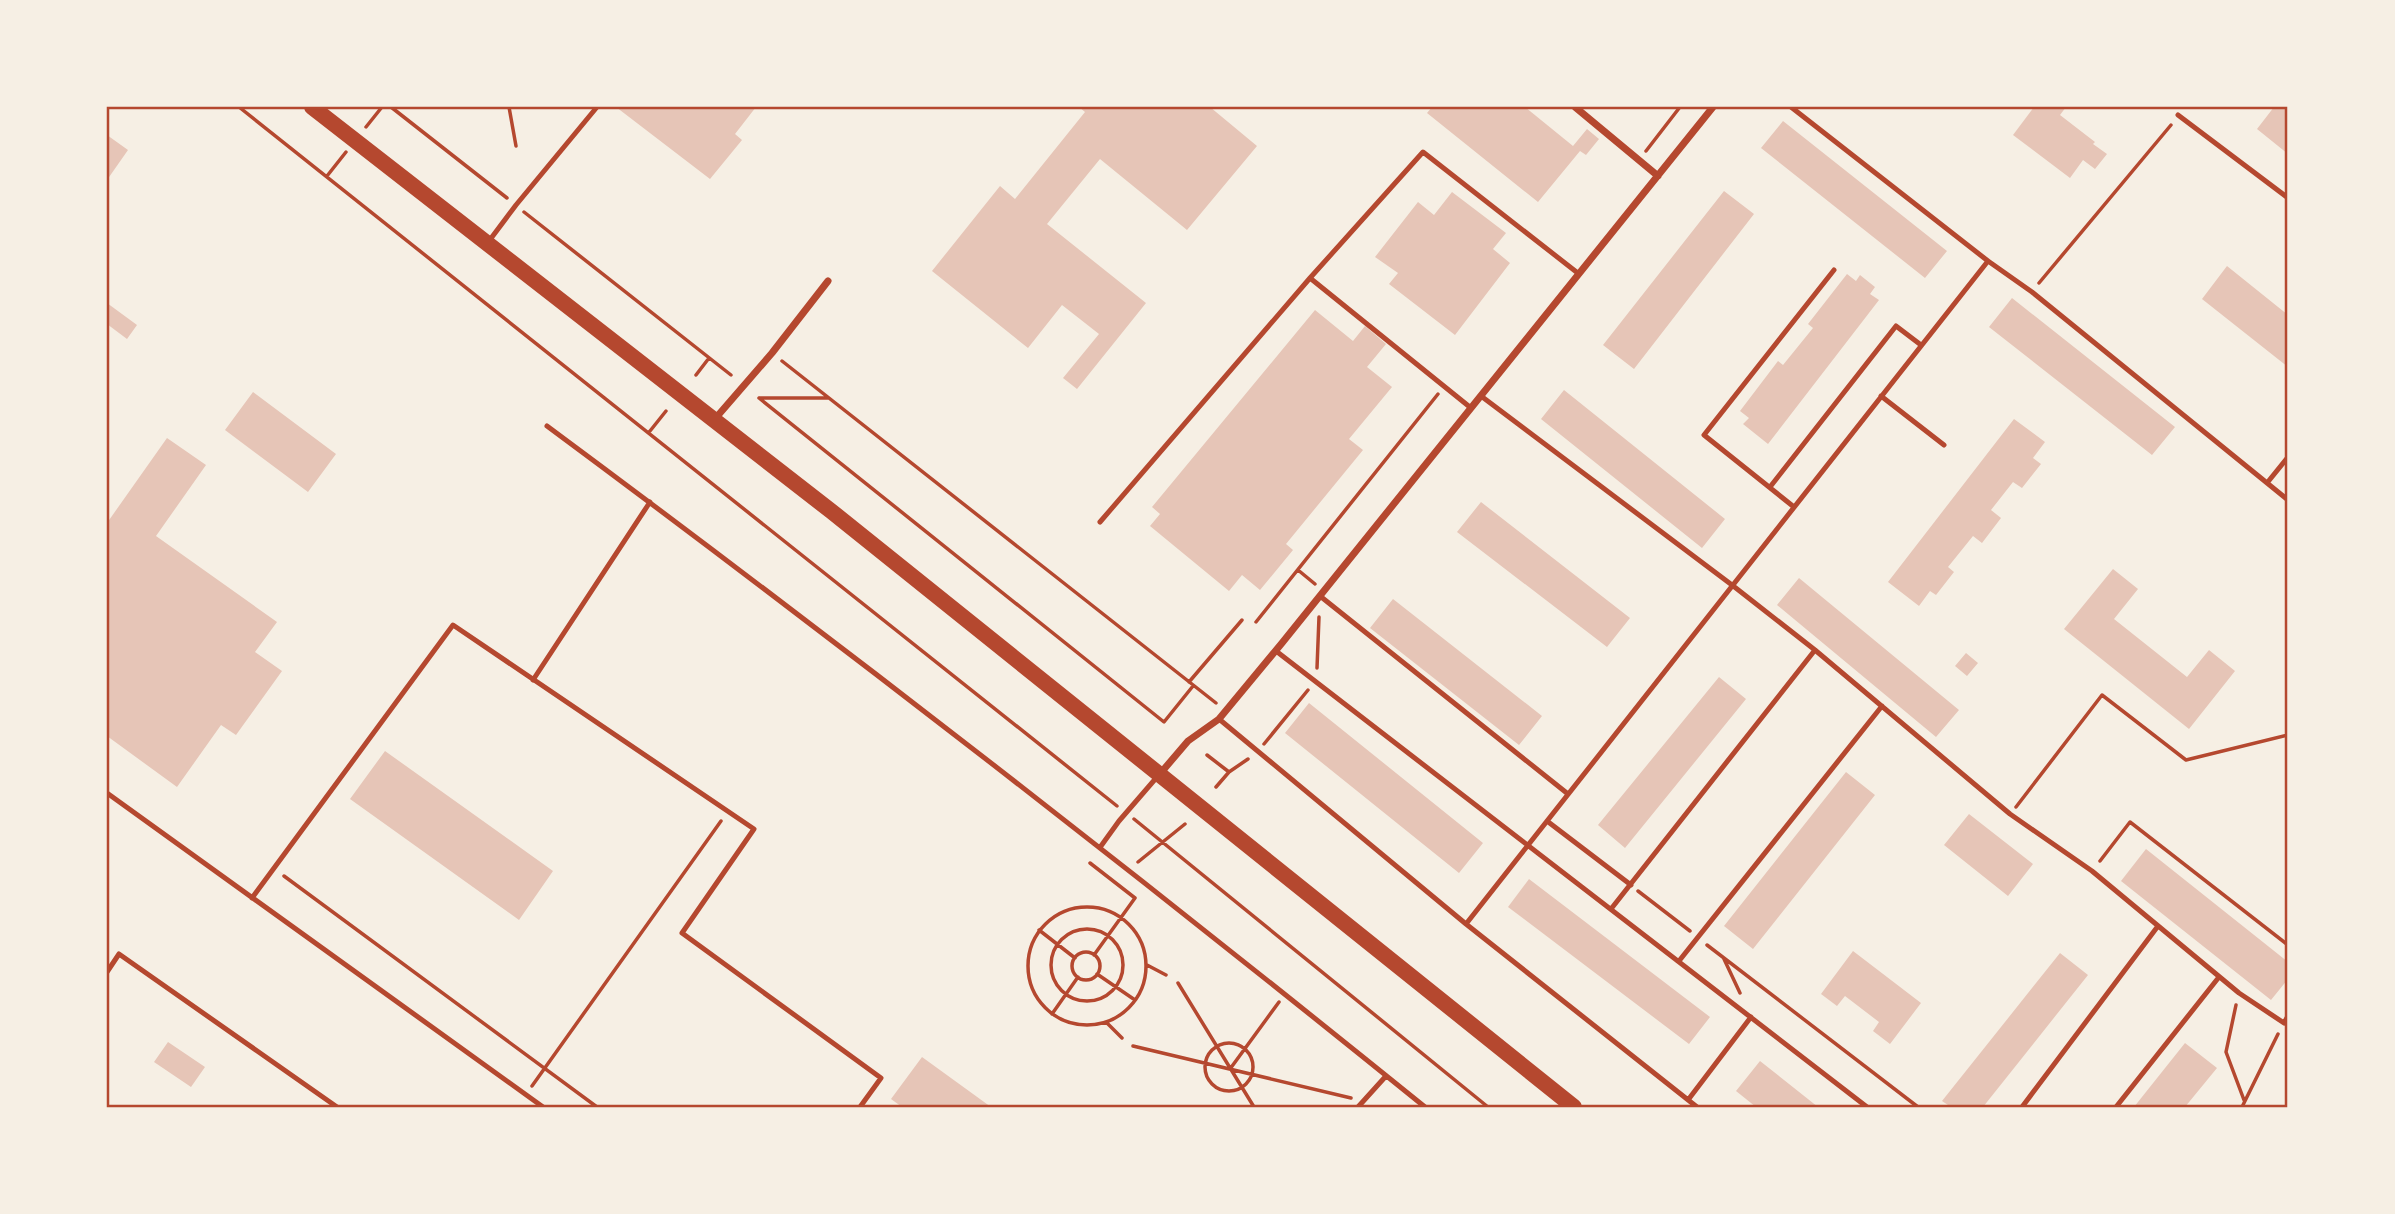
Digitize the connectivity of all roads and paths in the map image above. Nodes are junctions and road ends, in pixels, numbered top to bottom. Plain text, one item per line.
1 (239, 107) edge
2 (313, 107) edge
3 (391, 107) edge
4 (509, 107) edge
5 (597, 107) edge
6 (1575, 107) edge
7 (1680, 107) edge
8 (1713, 107) edge
9 (1791, 107) edge
10 (2178, 115) joint
11 (516, 146) dead end
12 (1638, 161) junction
13 (1658, 176) junction
14 (2288, 198) edge
15 (516, 205) junction
16 (488, 244) junction
17 (1988, 261) junction
18 (1834, 270) dead end
19 (1579, 274) junction
20 (1310, 278) junction
21 (828, 281) dead end
22 (2032, 292) junction
23 (1921, 345) junction
24 (772, 353) junction
25 (709, 358) junction
26 (696, 375) dead end
27 (731, 375) dead end
28 (1444, 386) junction
29 (1480, 396) junction
30 (1881, 396) junction
31 (830, 398) junction
32 (1471, 408) junction
33 (666, 411) dead end
34 (713, 421) junction
35 (547, 426) dead end
36 (650, 431) junction
37 (1944, 445) dead end
38 (2288, 457) edge
39 (2267, 484) junction
40 (1769, 487) junction
41 (2288, 500) edge
42 (650, 502) junction
43 (1794, 507) junction
44 (1100, 522) dead end
45 (1298, 570) junction
46 (1316, 585) dead end
47 (1732, 585) junction
48 (1320, 596) junction
49 (1242, 620) dead end
50 (1256, 622) dead end
51 (1815, 650) junction
52 (1276, 651) junction
53 (533, 680) junction
54 (1316, 681) junction
55 (1189, 683) junction
56 (1193, 687) junction
57 (1882, 706) junction
58 (1226, 711) junction
59 (1219, 719) junction
60 (2288, 735) edge
61 (1258, 752) junction
62 (1207, 755) dead end
63 (1229, 772) junction
64 (1159, 775) junction
65 (1216, 788) dead end
66 (107, 793) edge
67 (1568, 794) junction
68 (728, 811) junction
69 (1126, 813) junction
70 (2010, 814) junction
71 (1547, 821) junction
72 (1185, 824) dead end
73 (1162, 841) junction
74 (1528, 845) junction
75 (1101, 846) junction
76 (1138, 862) dead end
77 (1090, 863) dead end
78 (274, 868) junction
79 (2092, 871) junction
80 (1631, 885) junction
81 (252, 898) junction
82 (1611, 909) junction
83 (1121, 917) junction
84 (1466, 924) junction
85 (2158, 926) junction
86 (1039, 930) junction
87 (1108, 935) junction
88 (1699, 938) junction
89 (1057, 944) junction
90 (2288, 944) edge
91 (1094, 955) junction
92 (1722, 956) junction
93 (1074, 958) junction
94 (1679, 961) junction
95 (1147, 965) junction
96 (107, 972) edge
97 (1097, 974) junction
98 (1166, 975) dead end
99 (1077, 977) junction
100 (2219, 977) junction
101 (1178, 983) dead end
102 (1117, 987) junction
103 (2239, 993) junction
104 (1066, 995) junction
105 (1284, 995) junction
106 (1135, 1000) junction
107 (1052, 1014) junction
108 (2288, 1016) edge
109 (1751, 1017) junction
110 (1106, 1022) junction
111 (2286, 1025) edge
112 (1122, 1038) dead end
113 (1133, 1046) dead end
114 (1216, 1046) junction
115 (1244, 1048) junction
116 (1205, 1063) junction
117 (544, 1068) junction
118 (1230, 1069) junction
119 (1252, 1075) junction
120 (1386, 1076) junction
121 (1241, 1087) junction
122 (526, 1095) junction
123 (1351, 1098) dead end
124 (1688, 1100) junction
125 (1858, 1100) junction
126 (2244, 1100) junction
127 (337, 1107) edge
128 (543, 1107) edge
129 (597, 1107) edge
130 (860, 1107) edge
131 (1254, 1107) edge
132 (1358, 1107) edge
133 (1425, 1107) edge
134 (1488, 1107) edge
135 (1574, 1107) edge
136 (1697, 1107) edge
137 (1852, 1107) edge
138 (1867, 1107) edge
139 (1918, 1107) edge
140 (2022, 1107) edge
141 (2116, 1107) edge
142 (2242, 1107) edge

1 - 36 path
2 - 16 main road
3 - 15 path
4 - 11 path
5 - 15 lane
6 - 12 street
7 - 12 path
8 - 13 street
9 - 17 lane
10 - 14 lane
10 - 22 path
12 - 13 street
13 - 19 street
15 - 16 lane
15 - 25 path
16 - 34 main road
17 - 22 lane
17 - 23 lane
18 - 40 lane
19 - 20 lane
19 - 29 street
20 - 28 lane
20 - 44 lane
21 - 24 street
22 - 39 lane
23 - 30 lane
23 - 40 lane
24 - 31 path
24 - 34 street
25 - 26 path
25 - 27 path
28 - 32 lane
28 - 45 path
29 - 32 street
29 - 47 lane
30 - 37 lane
30 - 43 lane
31 - 55 path
31 - 56 path
32 - 48 street
33 - 36 path
34 - 64 main road
35 - 42 lane
36 - 69 path
38 - 39 lane
39 - 41 lane
40 - 43 lane
42 - 53 lane
42 - 75 lane
43 - 47 lane
45 - 46 path
45 - 50 path
47 - 51 lane
47 - 67 lane
48 - 52 street
48 - 54 path
48 - 67 lane
49 - 55 path
51 - 57 lane
51 - 80 lane
52 - 54 lane
52 - 58 street
53 - 68 lane
53 - 78 lane
54 - 61 path
54 - 74 lane
55 - 56 path
56 - 58 path
57 - 70 lane
57 - 88 lane
58 - 59 street
59 - 61 lane
59 - 64 street
60 - 70 path
61 - 63 path
61 - 84 lane
62 - 63 path
63 - 65 path
64 - 69 lane
64 - 135 main road
66 - 81 lane
67 - 71 lane
68 - 117 path
68 - 130 lane
69 - 73 path
69 - 75 lane
70 - 79 lane
71 - 74 lane
71 - 80 lane
72 - 73 path
73 - 76 path
73 - 134 path
74 - 82 lane
74 - 84 lane
75 - 105 lane
77 - 83 path
78 - 81 lane
78 - 117 path
79 - 85 lane
79 - 90 path
80 - 82 lane
80 - 88 path
81 - 122 lane
82 - 94 lane
83 - 86 path
83 - 87 path
83 - 95 path
84 - 124 lane
85 - 100 lane
85 - 140 lane
86 - 89 path
86 - 107 path
87 - 89 path
87 - 91 path
87 - 102 path
88 - 92 path
88 - 94 lane
89 - 93 path
89 - 104 path
91 - 93 path
91 - 97 path
92 - 109 path
92 - 139 path
93 - 99 path
94 - 109 lane
95 - 98 path
95 - 106 path
96 - 127 lane
97 - 99 path
97 - 102 path
99 - 104 path
100 - 103 lane
100 - 141 lane
101 - 114 path
102 - 104 path
102 - 106 path
103 - 111 lane
103 - 126 path
104 - 107 path
105 - 115 path
105 - 120 lane
106 - 110 path
107 - 110 path
108 - 111 lane
109 - 124 lane
109 - 125 lane
110 - 112 path
111 - 126 path
113 - 116 path
114 - 115 path
114 - 116 path
114 - 118 path
115 - 118 path
115 - 119 path
116 - 118 path
116 - 121 path
117 - 122 path
117 - 129 path
118 - 119 path
118 - 121 path
119 - 121 path
119 - 123 path
120 - 132 lane
120 - 133 lane
121 - 131 path
122 - 128 lane
124 - 136 lane
125 - 137 lane
125 - 138 lane
126 - 142 path

